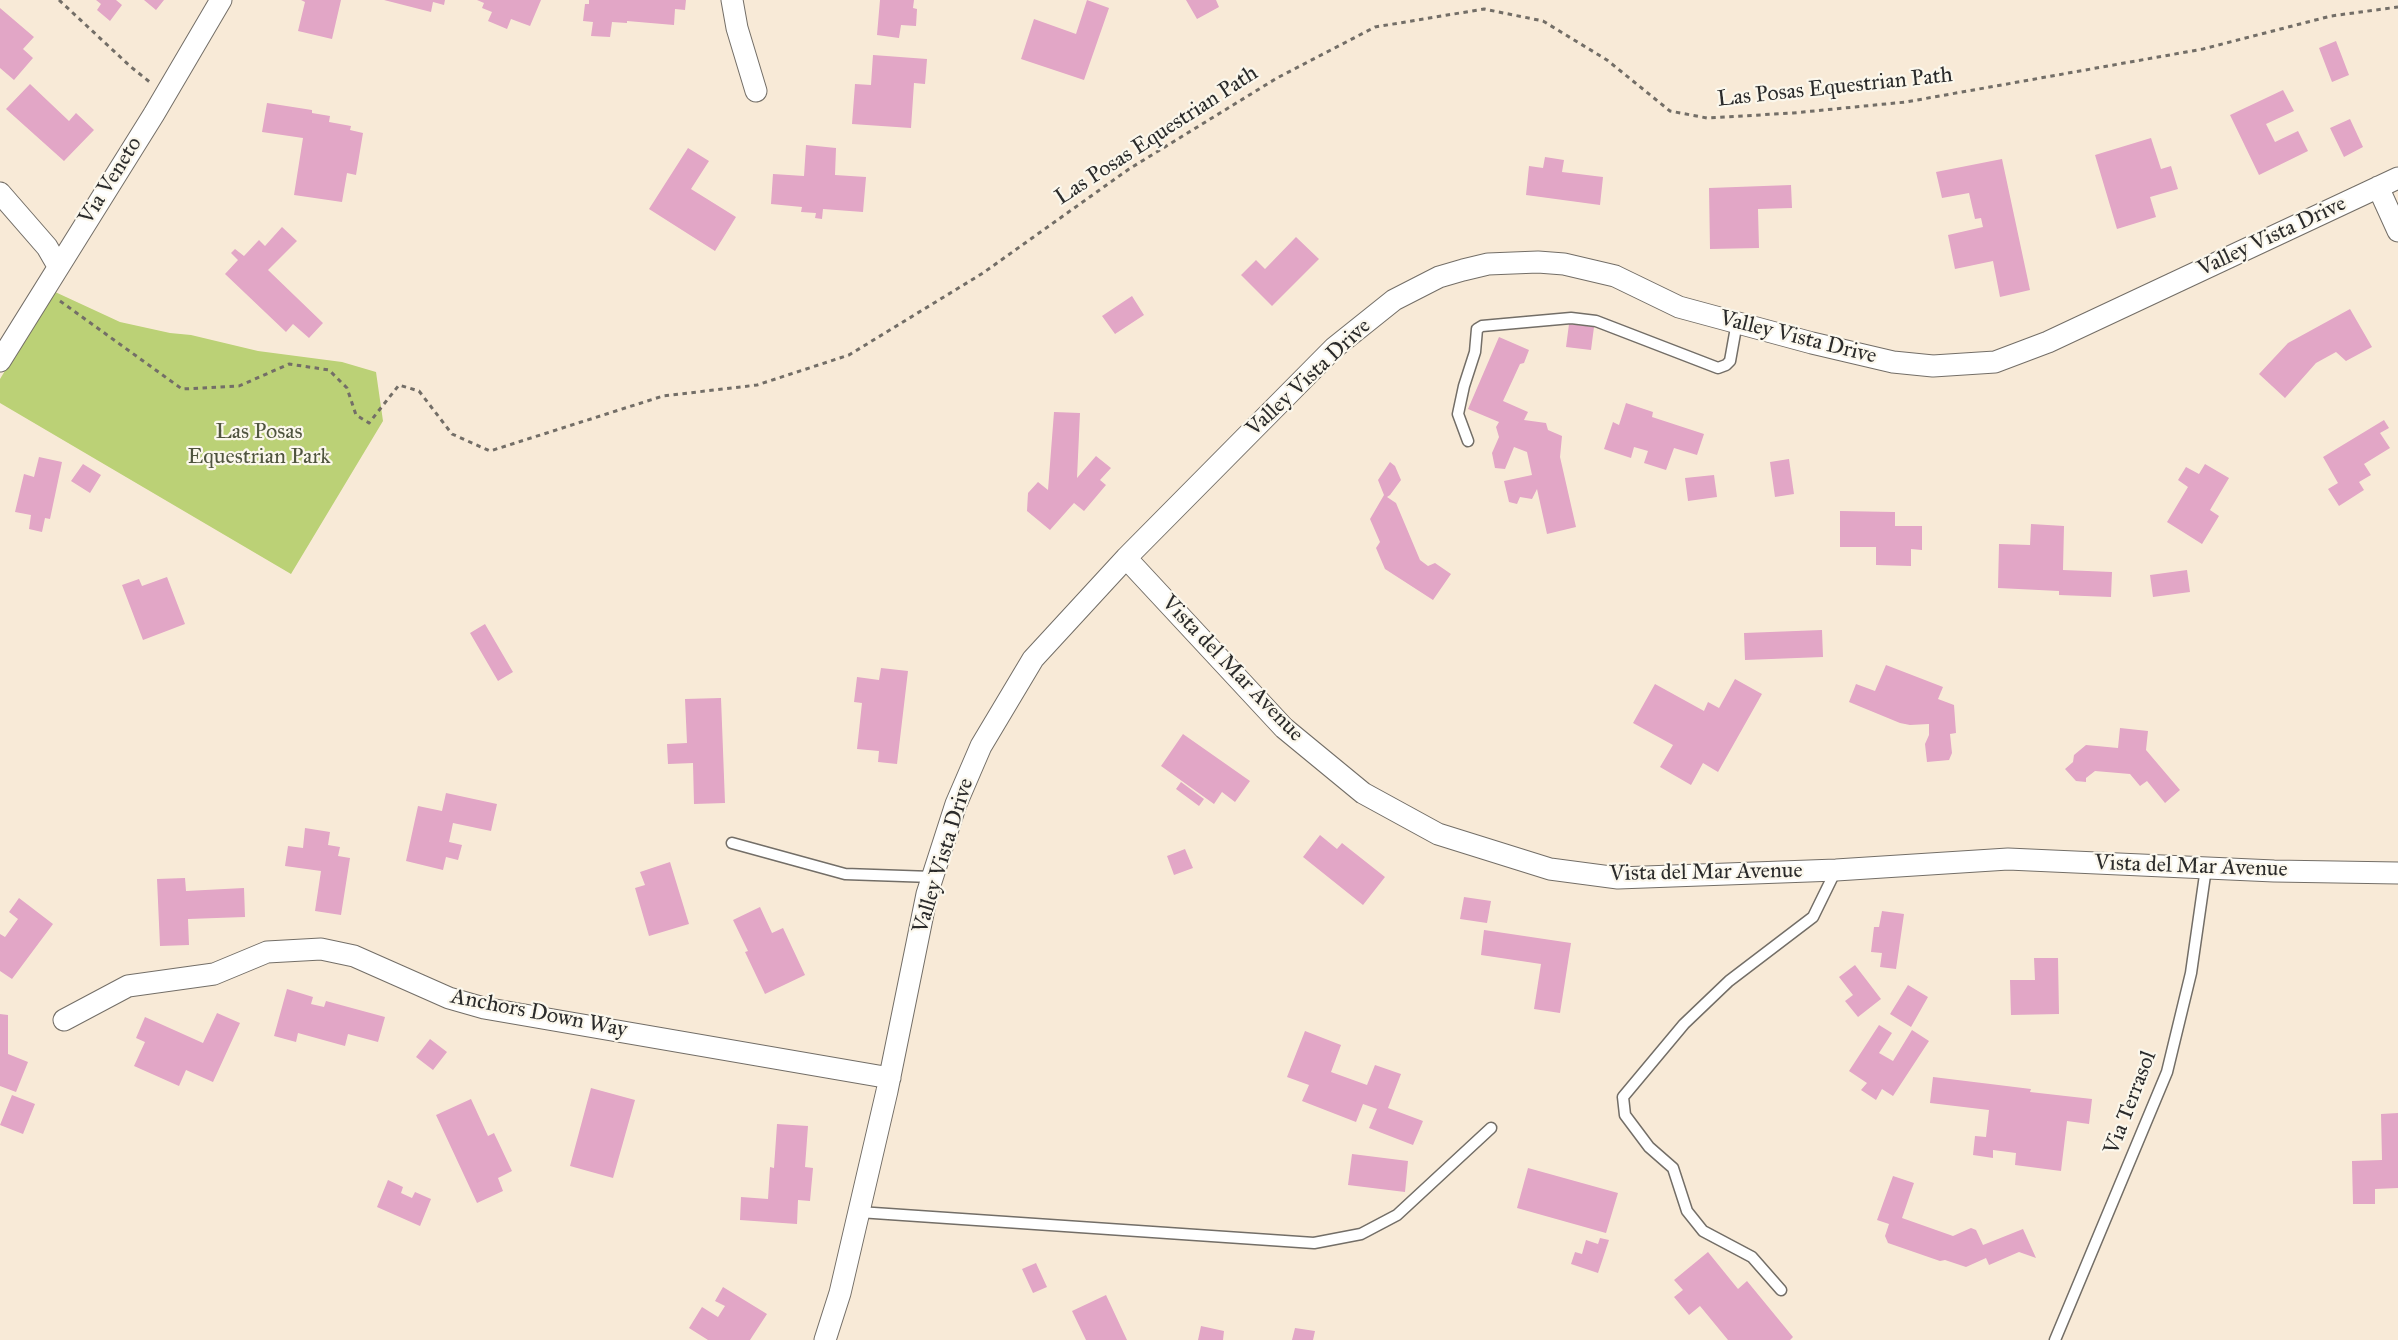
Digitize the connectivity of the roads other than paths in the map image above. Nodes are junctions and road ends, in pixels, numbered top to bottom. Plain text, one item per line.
1 (221, 0) edge
2 (732, 0) edge
3 (756, 91) dead end
4 (2398, 178) edge
5 (2378, 188) junction
6 (0, 193) edge
7 (2398, 231) edge
8 (58, 266) junction
9 (1737, 322) junction
10 (0, 361) edge
11 (1468, 441) dead end
12 (1126, 558) junction
13 (732, 843) dead end
14 (2206, 868) junction
15 (1836, 870) junction
16 (2398, 873) edge
17 (932, 877) junction
18 (64, 1020) dead end
19 (890, 1078) junction
20 (1491, 1128) dead end
21 (859, 1212) junction
22 (1780, 1290) dead end
23 (825, 1340) edge
24 (2055, 1340) edge

1 - 8 street, Via Veneto
2 - 3 street
4 - 5 street, Valley Vista Drive
5 - 7 street
5 - 9 street, Valley Vista Drive
6 - 8 street
8 - 10 street, Via Veneto
9 - 11 lane
9 - 12 street, Valley Vista Drive
12 - 15 street, Vista del Mar Avenue
12 - 17 street, Valley Vista Drive
13 - 17 lane
14 - 15 street, Vista del Mar Avenue
14 - 16 street, Vista del Mar Avenue
14 - 24 lane, Via Terrasol
15 - 22 lane
17 - 19 street, Valley Vista Drive
18 - 19 street, Anchors Down Way
19 - 21 street, Valley Vista Drive
20 - 21 lane
21 - 23 street, Valley Vista Drive

